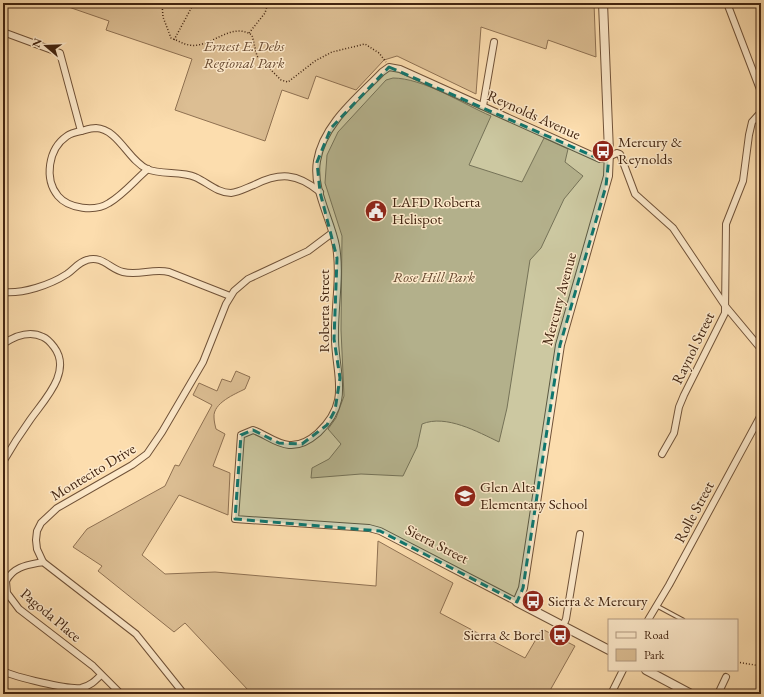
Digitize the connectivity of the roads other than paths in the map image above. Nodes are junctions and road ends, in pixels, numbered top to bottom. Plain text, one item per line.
1 (603, 3) edge
2 (727, 3) edge
3 (3, 32) edge
4 (494, 42) dead end
5 (389, 67) joint
6 (761, 92) edge
7 (482, 106) junction
8 (761, 112) edge
9 (81, 131) junction
10 (610, 157) junction
11 (148, 169) junction
12 (320, 192) junction
13 (332, 233) junction
14 (3, 292) edge
15 (230, 296) junction
16 (726, 307) junction
17 (3, 344) edge
18 (761, 349) edge
19 (761, 415) edge
20 (662, 454) dead end
21 (3, 462) edge
22 (235, 519) joint
23 (580, 534) dead end
24 (43, 562) junction
25 (517, 602) junction
26 (656, 606) junction
27 (649, 619) edge
28 (681, 619) edge
29 (563, 626) junction
30 (608, 649) edge
31 (3, 670) edge
32 (622, 671) edge
33 (648, 671) edge
34 (101, 675) junction
35 (726, 677) dead end
36 (121, 694) edge
37 (184, 694) edge
38 (611, 694) edge
39 (690, 694) edge
40 (718, 694) edge

1 - 10 street, Mercury Avenue
2 - 6 street
3 - 9 street
4 - 7 street
5 - 7 street, Reynolds Avenue
5 - 12 street, Roberta Street
7 - 10 street, Reynolds Avenue
8 - 16 street, Raynol Street
9 - 11 street
9 - 11 street
10 - 16 street, Reynolds Avenue
10 - 25 street, Mercury Avenue
11 - 12 street
12 - 13 street, Roberta Street
13 - 15 street, Montecito Drive
13 - 22 street, Roberta Street
14 - 15 street
15 - 24 street, Montecito Drive
16 - 18 street, Reynolds Avenue
16 - 20 street, Raynol Street
17 - 21 street
19 - 26 street, Rolle Street
22 - 25 street, Sierra Street
23 - 29 street
24 - 34 street, Pagoda Place
24 - 37 street
25 - 29 street, Sierra Street
26 - 27 street, Rolle Street
26 - 28 lane
29 - 30 street, Sierra Street
31 - 34 street
32 - 38 street
33 - 39 street
34 - 36 street, Pagoda Place
35 - 40 street

